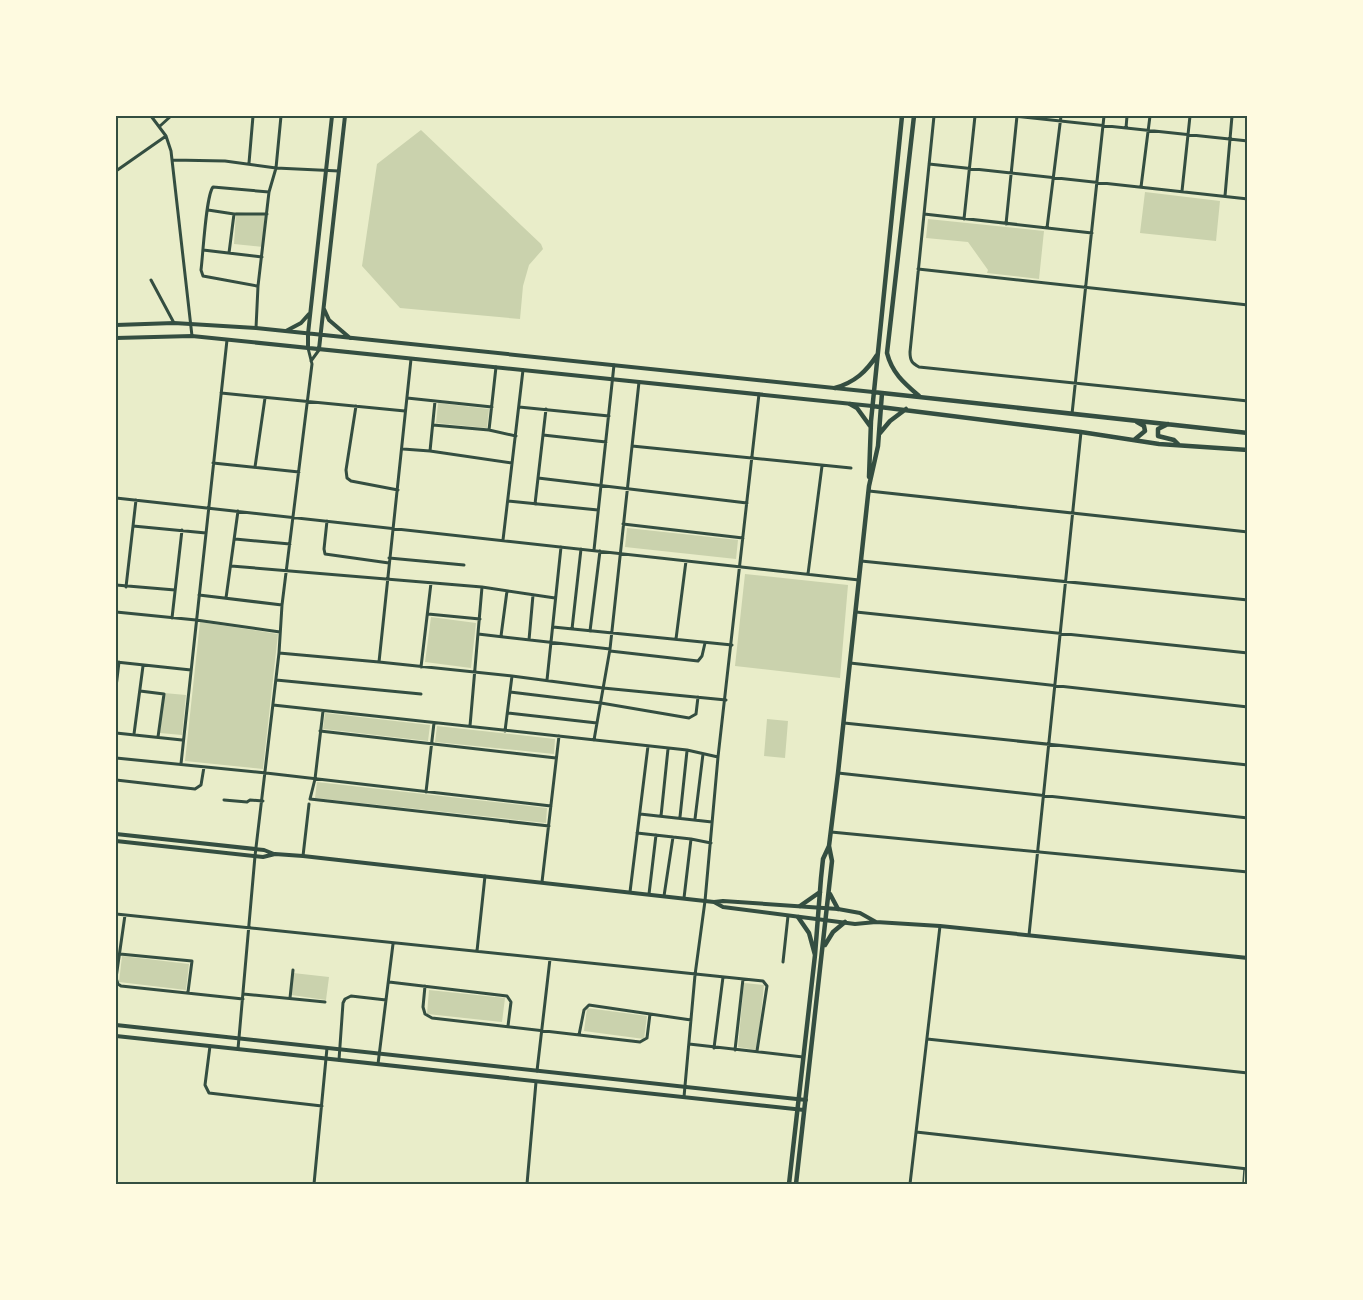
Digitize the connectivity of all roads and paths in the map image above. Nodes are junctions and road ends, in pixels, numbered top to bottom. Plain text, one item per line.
1 (151, 116) edge
2 (171, 116) edge
3 (253, 116) edge
4 (281, 116) edge
5 (332, 116) edge
6 (345, 116) edge
7 (902, 116) edge
8 (914, 116) edge
9 (934, 116) edge
10 (975, 116) edge
11 (1016, 116) edge
12 (1061, 116) edge
13 (1104, 116) edge
14 (1127, 116) edge
15 (1150, 116) edge
16 (1190, 116) edge
17 (1232, 116) edge
18 (1060, 121) junction
19 (1103, 125) junction
20 (160, 126) junction
21 (1126, 128) junction
22 (1148, 130) junction
23 (1188, 134) junction
24 (166, 136) junction
25 (1230, 139) junction
26 (1248, 141) edge
27 (172, 160) junction
28 (249, 163) junction
29 (929, 164) junction
30 (276, 168) junction
31 (970, 168) junction
32 (326, 169) junction
33 (116, 171) edge
34 (339, 171) junction
35 (1011, 173) junction
36 (1052, 177) junction
37 (1097, 182) junction
38 (1141, 187) junction
39 (1182, 191) junction
40 (269, 192) junction
41 (1225, 196) junction
42 (1248, 199) edge
43 (208, 210) junction
44 (234, 214) junction
45 (267, 214) junction
46 (924, 214) junction
47 (964, 219) junction
48 (1006, 224) junction
49 (1047, 228) junction
50 (1092, 233) junction
51 (203, 250) junction
52 (229, 253) junction
53 (262, 257) junction
54 (918, 269) junction
55 (151, 280) dead end
56 (258, 286) junction
57 (1086, 287) junction
58 (1248, 305) edge
59 (323, 309) junction
60 (310, 312) junction
61 (174, 323) junction
62 (190, 324) junction
63 (116, 326) edge
64 (256, 328) junction
65 (286, 332) junction
66 (308, 334) junction
67 (320, 335) junction
68 (192, 336) junction
69 (116, 338) edge
70 (350, 338) junction
71 (227, 339) junction
72 (308, 348) junction
73 (319, 349) junction
74 (877, 355) junction
75 (411, 359) junction
76 (312, 361) junction
77 (614, 365) junction
78 (496, 368) junction
79 (523, 370) junction
80 (613, 379) junction
81 (639, 382) junction
82 (1076, 383) junction
83 (835, 388) junction
84 (873, 392) junction
85 (1248, 392) edge
86 (221, 393) junction
87 (882, 393) junction
88 (759, 394) junction
89 (265, 397) junction
90 (921, 397) junction
91 (407, 398) junction
92 (435, 401) junction
93 (1247, 401) edge
94 (307, 402) junction
95 (850, 404) junction
96 (356, 406) junction
97 (872, 406) junction
98 (492, 407) junction
99 (519, 407) junction
100 (881, 407) junction
101 (906, 409) junction
102 (546, 410) junction
103 (405, 411) junction
104 (1072, 414) junction
105 (609, 416) junction
106 (1135, 421) junction
107 (1168, 424) junction
108 (433, 425) junction
109 (870, 426) junction
110 (1244, 426) dead end
111 (489, 430) junction
112 (1081, 432) junction
113 (1245, 433) edge
114 (878, 434) junction
115 (516, 435) junction
116 (543, 435) junction
117 (1134, 441) junction
118 (606, 442) junction
119 (1179, 445) junction
120 (632, 446) junction
121 (403, 449) junction
122 (1248, 450) edge
123 (430, 451) junction
124 (752, 459) junction
125 (213, 463) junction
126 (512, 463) junction
127 (822, 465) junction
128 (255, 468) junction
129 (851, 468) dead end
130 (299, 472) junction
131 (538, 478) junction
132 (601, 484) junction
133 (627, 487) junction
134 (869, 488) junction
135 (398, 490) junction
136 (116, 498) edge
137 (136, 500) junction
138 (508, 501) junction
139 (747, 503) junction
140 (535, 504) junction
141 (208, 508) junction
142 (598, 510) junction
143 (238, 511) junction
144 (1073, 513) junction
145 (294, 517) junction
146 (327, 521) junction
147 (623, 524) junction
148 (133, 526) junction
149 (393, 528) junction
150 (182, 530) junction
151 (1248, 532) edge
152 (206, 533) junction
153 (743, 538) junction
154 (235, 539) junction
155 (503, 540) junction
156 (290, 544) junction
157 (561, 547) junction
158 (580, 549) junction
159 (594, 550) junction
160 (600, 551) junction
161 (620, 553) junction
162 (389, 558) junction
163 (686, 561) junction
164 (861, 561) junction
165 (389, 563) junction
166 (464, 565) dead end
167 (231, 566) junction
168 (740, 567) junction
169 (286, 570) junction
170 (808, 574) junction
171 (388, 579) junction
172 (859, 580) junction
173 (1066, 581) junction
174 (431, 583) junction
175 (116, 585) edge
176 (126, 587) junction
177 (482, 587) junction
178 (175, 590) junction
179 (507, 591) junction
180 (199, 595) junction
181 (533, 595) junction
182 (226, 598) junction
183 (555, 598) junction
184 (1248, 600) edge
185 (282, 605) junction
186 (116, 612) edge
187 (856, 612) junction
188 (428, 614) junction
189 (172, 618) junction
190 (196, 620) junction
191 (480, 620) junction
192 (553, 627) junction
193 (572, 629) junction
194 (590, 631) junction
195 (280, 632) junction
196 (612, 633) junction
197 (1060, 633) junction
198 (478, 634) junction
199 (501, 636) junction
200 (675, 639) junction
201 (529, 640) junction
202 (551, 641) junction
203 (705, 643) junction
204 (732, 645) junction
205 (610, 650) junction
206 (279, 653) junction
207 (1248, 653) edge
208 (117, 662) edge
209 (380, 662) junction
210 (850, 663) junction
211 (143, 666) junction
212 (421, 667) junction
213 (191, 670) junction
214 (475, 672) junction
215 (512, 676) junction
216 (276, 680) junction
217 (547, 680) junction
218 (1055, 686) junction
219 (116, 687) edge
220 (603, 688) junction
221 (140, 691) junction
222 (510, 692) junction
223 (421, 694) dead end
224 (698, 697) junction
225 (726, 699) junction
226 (601, 703) junction
227 (273, 705) junction
228 (1248, 707) edge
229 (323, 711) junction
230 (508, 713) junction
231 (434, 723) junction
232 (597, 723) junction
233 (844, 723) junction
234 (470, 727) junction
235 (320, 731) junction
236 (505, 731) junction
237 (116, 733) edge
238 (134, 734) junction
239 (559, 736) junction
240 (159, 737) junction
241 (183, 740) junction
242 (594, 740) junction
243 (431, 744) junction
244 (1049, 745) junction
245 (648, 746) junction
246 (668, 748) junction
247 (687, 750) junction
248 (703, 754) junction
249 (718, 757) junction
250 (116, 758) edge
251 (556, 758) junction
252 (181, 764) junction
253 (1248, 765) edge
254 (204, 767) junction
255 (266, 773) junction
256 (838, 773) junction
257 (315, 779) junction
258 (116, 780) edge
259 (426, 792) junction
260 (1044, 796) junction
261 (224, 800) dead end
262 (262, 801) junction
263 (309, 804) dead end
264 (551, 806) junction
265 (640, 814) junction
266 (661, 816) junction
267 (680, 818) junction
268 (1248, 818) edge
269 (694, 819) junction
270 (712, 822) junction
271 (549, 826) junction
272 (830, 832) junction
273 (637, 833) junction
274 (116, 834) edge
275 (656, 835) junction
276 (673, 837) junction
277 (691, 839) junction
278 (116, 841) edge
279 (711, 843) junction
280 (829, 846) junction
281 (257, 849) junction
282 (1038, 851) junction
283 (275, 854) junction
284 (255, 856) junction
285 (303, 856) junction
286 (1248, 872) edge
287 (485, 876) junction
288 (542, 882) junction
289 (820, 891) junction
290 (630, 892) junction
291 (829, 892) junction
292 (649, 894) junction
293 (664, 896) junction
294 (684, 898) junction
295 (705, 901) junction
296 (714, 902) junction
297 (800, 906) junction
298 (818, 907) junction
299 (827, 908) junction
300 (838, 909) junction
301 (116, 914) edge
302 (125, 915) junction
303 (788, 915) junction
304 (798, 917) junction
305 (818, 919) junction
306 (825, 919) junction
307 (845, 922) junction
308 (876, 922) junction
309 (940, 926) junction
310 (249, 928) junction
311 (1029, 935) junction
312 (393, 943) junction
313 (823, 948) junction
314 (477, 951) junction
315 (120, 954) junction
316 (815, 956) junction
317 (1248, 958) edge
318 (550, 959) junction
319 (783, 962) dead end
320 (293, 970) dead end
321 (695, 975) junction
322 (723, 977) junction
323 (743, 979) junction
324 (389, 982) junction
325 (426, 987) junction
326 (188, 992) junction
327 (243, 996) junction
328 (290, 998) junction
329 (386, 1000) junction
330 (325, 1002) dead end
331 (650, 1014) junction
332 (691, 1020) junction
333 (116, 1025) edge
334 (508, 1026) junction
335 (542, 1029) junction
336 (116, 1035) edge
337 (579, 1035) junction
338 (239, 1039) junction
339 (927, 1039) junction
340 (689, 1044) junction
341 (210, 1046) junction
342 (327, 1048) junction
343 (714, 1048) junction
344 (238, 1049) junction
345 (340, 1050) junction
346 (735, 1050) junction
347 (757, 1052) junction
348 (379, 1054) junction
349 (803, 1057) junction
350 (326, 1058) junction
351 (339, 1060) junction
352 (378, 1064) junction
353 (537, 1071) junction
354 (1248, 1073) edge
355 (536, 1081) junction
356 (685, 1087) junction
357 (684, 1097) junction
358 (798, 1099) junction
359 (806, 1100) junction
360 (322, 1106) junction
361 (797, 1109) junction
362 (804, 1110) junction
363 (916, 1132) junction
364 (1246, 1169) edge
365 (314, 1185) edge
366 (527, 1185) edge
367 (789, 1185) edge
368 (796, 1185) edge
369 (909, 1185) edge
370 (1243, 1185) edge

1 - 20 street
2 - 20 street
3 - 28 street
4 - 30 street
5 - 32 street
6 - 34 street
7 - 74 main road
8 - 90 main road
9 - 29 street
10 - 31 street
11 - 18 street
11 - 35 street
12 - 18 street
13 - 19 street
14 - 21 street
15 - 22 street
16 - 23 street
17 - 25 street
18 - 19 street
18 - 36 street
19 - 21 street
19 - 37 street
20 - 24 street
21 - 22 street
22 - 23 street
22 - 38 street
23 - 25 street
23 - 39 street
24 - 27 street
24 - 33 street
25 - 26 street
25 - 41 street
27 - 28 street
27 - 62 street
28 - 30 street
29 - 31 street
29 - 46 street
30 - 32 street
30 - 40 street
31 - 35 street
31 - 47 street
32 - 34 street
32 - 60 street
34 - 59 street
35 - 36 street
35 - 48 street
36 - 37 street
36 - 49 street
37 - 38 street
37 - 50 street
38 - 39 street
39 - 41 street
40 - 43 street
40 - 45 street
41 - 42 street
43 - 44 street
43 - 51 street
44 - 45 street
44 - 52 street
45 - 53 street
46 - 47 street
46 - 54 street
47 - 48 street
48 - 49 street
49 - 50 street
50 - 57 street
51 - 52 street
51 - 56 street
52 - 53 street
53 - 56 street
54 - 57 street
54 - 82 street
55 - 61 street
56 - 64 street
57 - 58 street
57 - 82 street
59 - 67 street
59 - 70 street
60 - 65 street
60 - 66 street
61 - 62 street
61 - 63 street
62 - 64 street
62 - 68 street
64 - 65 street
65 - 66 street
66 - 67 street
66 - 72 street
67 - 70 street
67 - 73 street
68 - 69 street
68 - 71 street
70 - 77 street
71 - 72 street
71 - 86 street
72 - 73 street
72 - 76 street
73 - 75 street
73 - 76 street
74 - 83 main road
74 - 84 main road
75 - 78 street
75 - 91 street
76 - 94 street
77 - 80 street
77 - 83 street
78 - 79 street
78 - 98 street
79 - 80 street
79 - 99 street
80 - 81 street
80 - 105 street
81 - 88 street
81 - 120 street
82 - 93 street
82 - 104 street
83 - 84 street
84 - 87 main road
84 - 97 main road
85 - 93 street
86 - 89 street
86 - 125 street
87 - 90 main road
87 - 100 main road
88 - 95 street
88 - 124 street
89 - 94 street
89 - 128 street
90 - 104 main road
91 - 92 street
91 - 103 street
92 - 98 street
92 - 108 street
94 - 96 street
94 - 130 street
95 - 97 street
95 - 109 main road
96 - 103 street
96 - 135 street
97 - 100 main road
97 - 109 main road
98 - 111 street
99 - 102 street
99 - 115 street
100 - 101 main road
100 - 114 main road
101 - 112 main road
101 - 114 main road
102 - 105 street
102 - 116 street
103 - 121 street
104 - 106 main road
105 - 118 street
106 - 107 main road
106 - 117 main road
107 - 113 main road
107 - 119 main road
108 - 111 street
108 - 123 street
109 - 134 main road
110 - 113 street
111 - 115 street
112 - 117 main road
112 - 144 street
114 - 134 main road
115 - 126 street
116 - 118 street
116 - 131 street
117 - 119 main road
118 - 132 street
119 - 122 main road
120 - 124 street
120 - 133 street
121 - 123 street
121 - 135 street
123 - 126 street
124 - 127 street
124 - 139 street
125 - 128 street
125 - 141 street
126 - 138 street
127 - 129 street
127 - 170 street
128 - 130 street
130 - 145 street
131 - 132 street
131 - 140 street
132 - 133 street
132 - 142 street
133 - 139 street
133 - 147 street
134 - 144 street
134 - 164 main road
135 - 149 street
136 - 137 street
137 - 141 street
137 - 148 street
138 - 140 street
138 - 155 street
139 - 153 street
140 - 142 street
141 - 143 street
141 - 152 street
142 - 159 street
143 - 145 street
143 - 154 street
144 - 151 street
144 - 173 street
145 - 146 street
145 - 156 street
146 - 149 street
146 - 165 street
147 - 153 street
147 - 161 street
148 - 150 street
148 - 176 street
149 - 155 street
149 - 162 street
150 - 152 street
150 - 178 street
152 - 180 street
153 - 168 street
154 - 156 street
154 - 167 street
155 - 157 street
156 - 169 street
157 - 158 street
157 - 183 street
158 - 159 street
158 - 193 street
159 - 160 street
160 - 161 street
160 - 194 street
161 - 163 street
161 - 196 street
162 - 165 street
162 - 166 street
163 - 168 street
163 - 200 street
164 - 172 main road
164 - 173 street
165 - 171 street
167 - 169 street
167 - 182 street
168 - 170 street
168 - 204 street
169 - 171 street
169 - 185 street
170 - 172 street
171 - 174 street
171 - 209 street
172 - 187 main road
173 - 184 street
173 - 197 street
174 - 177 street
174 - 188 street
175 - 176 street
176 - 178 street
177 - 179 street
177 - 191 street
178 - 189 street
179 - 181 street
179 - 199 street
180 - 182 street
180 - 190 street
181 - 183 street
181 - 201 street
182 - 185 street
183 - 192 street
185 - 195 street
186 - 189 street
187 - 197 street
187 - 210 main road
188 - 191 street
188 - 212 street
189 - 190 street
190 - 195 street
190 - 213 street
191 - 198 street
192 - 193 street
192 - 202 street
193 - 194 street
194 - 196 street
195 - 206 street
196 - 200 street
196 - 205 street
197 - 207 street
197 - 218 street
198 - 199 street
198 - 214 street
199 - 201 street
200 - 203 street
201 - 202 street
202 - 205 street
202 - 217 street
203 - 204 street
203 - 205 street
204 - 225 street
205 - 220 street
206 - 209 street
206 - 216 street
208 - 211 street
208 - 219 street
209 - 212 street
210 - 218 street
210 - 233 main road
211 - 213 street
211 - 221 street
212 - 214 street
213 - 241 street
214 - 215 street
214 - 234 street
215 - 217 street
215 - 222 street
216 - 223 street
216 - 227 street
217 - 220 street
218 - 228 street
218 - 244 street
220 - 224 street
220 - 226 street
221 - 238 street
221 - 240 street
222 - 226 street
222 - 230 street
224 - 225 street
224 - 226 street
225 - 249 street
226 - 232 street
227 - 229 street
227 - 255 street
229 - 231 street
229 - 235 street
230 - 232 street
230 - 236 street
231 - 234 street
231 - 243 street
232 - 242 street
233 - 244 street
233 - 256 main road
234 - 236 street
235 - 243 street
235 - 257 street
236 - 239 street
237 - 238 street
238 - 240 street
239 - 242 street
239 - 251 street
240 - 241 street
241 - 252 street
242 - 245 street
243 - 251 street
243 - 259 street
244 - 253 street
244 - 260 street
245 - 246 street
245 - 265 street
246 - 247 street
246 - 266 street
247 - 248 street
247 - 267 street
248 - 249 street
248 - 269 street
249 - 270 street
250 - 252 street
251 - 264 street
252 - 254 street
254 - 255 street
254 - 258 street
255 - 257 street
255 - 262 street
256 - 260 street
256 - 272 main road
257 - 259 street
257 - 271 street
259 - 264 street
260 - 268 street
260 - 282 street
261 - 262 street
262 - 281 street
263 - 285 street
264 - 271 street
265 - 266 street
265 - 273 street
266 - 267 street
267 - 269 street
269 - 270 street
270 - 279 street
271 - 288 street
272 - 280 main road
272 - 282 street
273 - 275 street
273 - 290 street
274 - 281 street
275 - 276 street
275 - 292 street
276 - 277 street
276 - 293 street
277 - 279 street
277 - 294 street
278 - 284 street
279 - 295 street
280 - 289 main road
280 - 291 main road
281 - 283 street
281 - 284 street
282 - 286 street
282 - 311 street
283 - 284 street
283 - 285 street
284 - 310 street
285 - 287 street
287 - 288 street
287 - 314 street
288 - 290 street
289 - 297 main road
289 - 298 main road
290 - 292 street
291 - 299 main road
291 - 300 main road
292 - 293 street
293 - 294 street
294 - 295 street
295 - 296 street
295 - 321 street
296 - 297 street
296 - 303 street
297 - 298 street
298 - 299 street
298 - 305 main road
299 - 300 street
299 - 306 main road
300 - 308 street
301 - 302 street
302 - 310 street
302 - 315 street
303 - 304 street
303 - 319 street
304 - 305 street
304 - 316 main road
305 - 306 street
305 - 316 main road
306 - 307 street
306 - 313 main road
307 - 308 street
307 - 313 main road
308 - 309 street
309 - 311 street
309 - 339 street
310 - 312 street
310 - 327 street
311 - 317 street
312 - 314 street
312 - 324 street
313 - 359 main road
314 - 318 street
315 - 326 street
315 - 326 street
316 - 349 main road
318 - 321 street
318 - 335 street
320 - 328 street
321 - 322 street
321 - 332 street
322 - 323 street
322 - 343 street
323 - 346 street
323 - 347 street
324 - 325 street
324 - 329 street
325 - 334 street
325 - 334 street
326 - 327 street
327 - 328 street
327 - 338 street
328 - 330 street
329 - 345 street
329 - 348 street
331 - 332 street
331 - 337 street
331 - 337 street
332 - 340 street
333 - 338 street
334 - 335 street
335 - 337 street
335 - 353 street
336 - 341 street
338 - 342 street
338 - 344 street
339 - 354 street
339 - 363 street
340 - 343 street
340 - 356 street
341 - 344 street
341 - 360 street
342 - 345 street
342 - 350 street
343 - 346 street
344 - 350 street
345 - 348 street
345 - 351 street
346 - 347 street
347 - 349 street
348 - 352 street
348 - 353 street
349 - 358 main road
350 - 351 street
350 - 360 street
351 - 352 street
352 - 355 street
353 - 356 street
355 - 357 street
355 - 366 street
356 - 357 street
356 - 358 street
357 - 361 street
358 - 359 street
358 - 361 main road
359 - 362 main road
360 - 365 street
361 - 362 street
361 - 367 main road
362 - 368 main road
363 - 364 street
363 - 369 street
364 - 370 lane

